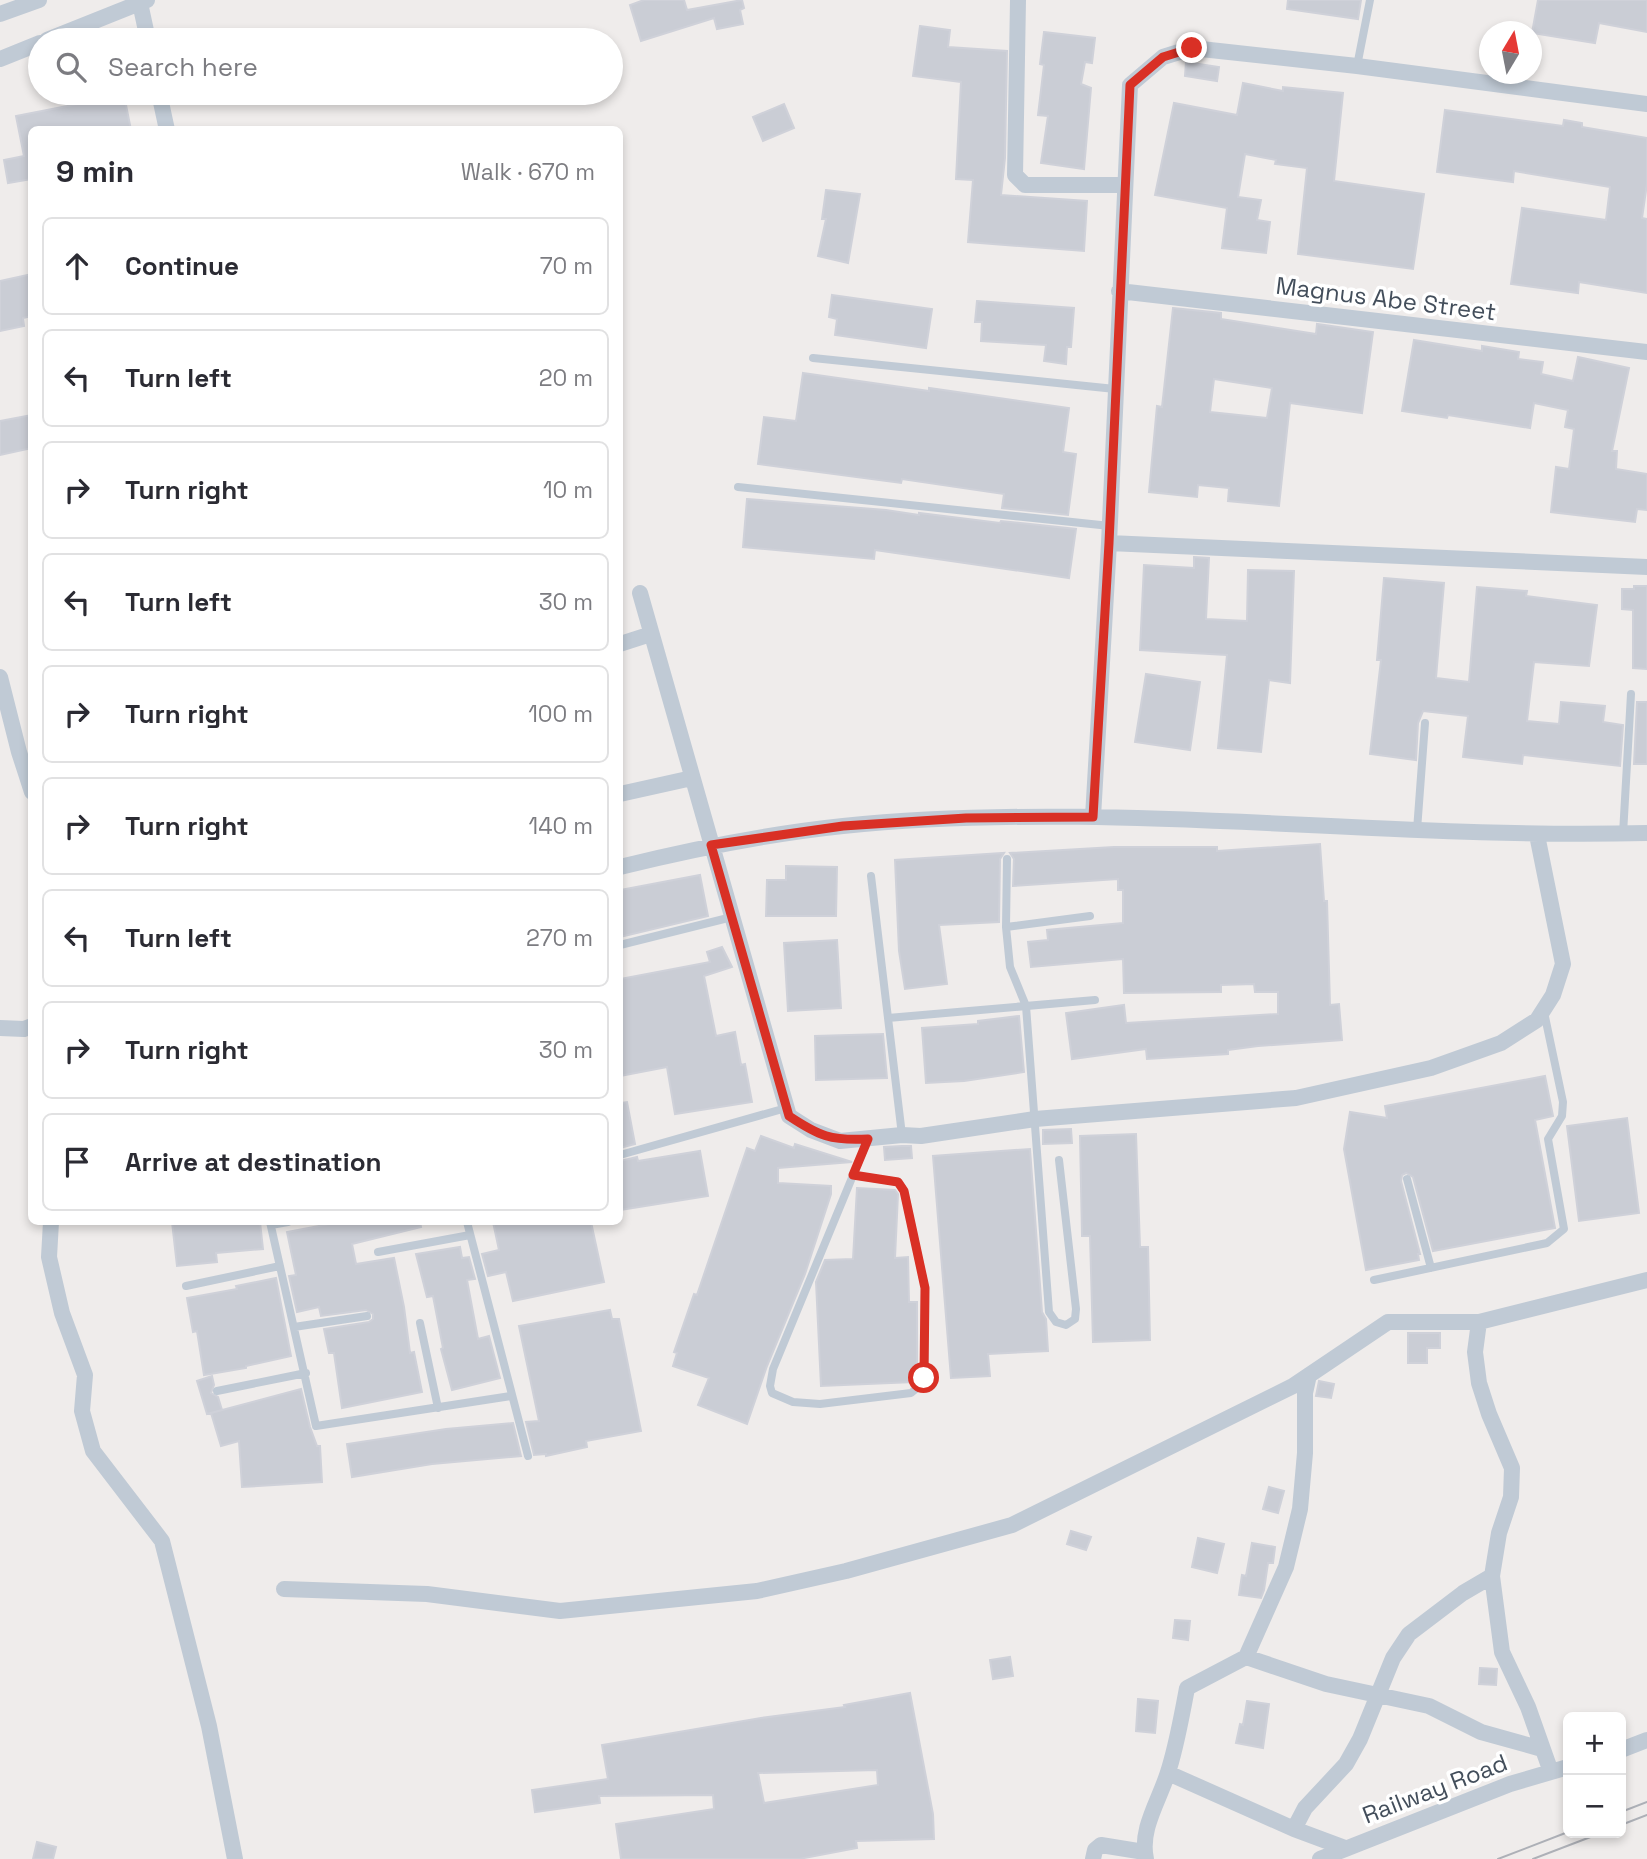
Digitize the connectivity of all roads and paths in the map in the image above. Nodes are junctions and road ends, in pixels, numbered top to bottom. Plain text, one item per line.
1 (39, 0) edge
2 (1018, 0) edge
3 (1370, 0) edge
4 (144, 1) edge
5 (0, 14) edge
6 (77, 28) edge
7 (147, 28) edge
8 (28, 48) edge
9 (0, 59) edge
10 (1357, 65) junction
11 (1647, 104) edge
12 (162, 105) edge
13 (166, 126) edge
14 (1125, 185) junction
15 (1119, 290) junction
16 (1647, 352) edge
17 (813, 358) dead end
18 (1115, 389) junction
19 (738, 487) dead end
20 (1110, 526) junction
21 (1109, 543) junction
22 (1647, 567) edge
23 (640, 593) dead end
24 (651, 634) junction
25 (623, 642) edge
26 (0, 677) edge
27 (1630, 694) dead end
28 (1425, 723) dead end
29 (692, 778) junction
30 (28, 780) edge
31 (623, 793) edge
32 (1093, 817) junction
33 (1417, 830) junction
34 (1647, 833) edge
35 (1623, 834) junction
36 (1537, 835) junction
37 (711, 845) junction
38 (1007, 859) dead end
39 (623, 866) edge
40 (871, 876) dead end
41 (1090, 916) dead end
42 (732, 918) junction
43 (1006, 927) junction
44 (623, 944) edge
45 (1095, 1000) dead end
46 (1026, 1006) junction
47 (1544, 1009) junction
48 (888, 1018) junction
49 (0, 1028) edge
50 (28, 1032) edge
51 (786, 1108) junction
52 (1035, 1119) junction
53 (902, 1135) junction
54 (868, 1139) junction
55 (623, 1154) edge
56 (1059, 1160) dead end
57 (853, 1175) junction
58 (1407, 1179) dead end
59 (51, 1225) edge
60 (270, 1225) edge
61 (468, 1225) edge
62 (470, 1235) junction
63 (377, 1252) dead end
64 (280, 1266) junction
65 (1431, 1268) junction
66 (1374, 1280) dead end
67 (1647, 1280) edge
68 (186, 1286) dead end
69 (367, 1316) dead end
70 (1479, 1322) junction
71 (420, 1323) dead end
72 (295, 1327) junction
73 (306, 1373) junction
74 (1309, 1375) junction
75 (217, 1391) dead end
76 (511, 1396) junction
77 (438, 1408) junction
78 (528, 1456) dead end
79 (1492, 1576) junction
80 (284, 1589) dead end
81 (1246, 1657) junction
82 (1378, 1694) junction
83 (1647, 1740) edge
84 (1626, 1748) edge
85 (1542, 1749) junction
86 (1563, 1768) edge
87 (1551, 1772) junction
88 (1168, 1773) junction
89 (1294, 1829) junction
90 (1345, 1848) junction
91 (1145, 1855) edge
92 (235, 1859) edge
93 (1093, 1859) edge
94 (1320, 1859) edge

1 - 5 street
2 - 14 street
3 - 10 lane
4 - 6 street
4 - 7 street
8 - 9 street
10 - 11 street
10 - 14 street
12 - 13 street
14 - 15 street
15 - 16 street, Magnus Abe Street
15 - 18 street
17 - 18 lane
18 - 20 street
19 - 20 lane
20 - 21 street
21 - 22 street
21 - 32 street
23 - 24 street
24 - 25 street
24 - 29 street
26 - 30 street
27 - 35 lane
28 - 33 lane
29 - 31 street
29 - 37 street
32 - 33 street
32 - 37 street
33 - 36 street
34 - 35 street
35 - 36 street
36 - 47 street
37 - 39 street
37 - 42 street
38 - 43 lane
40 - 48 lane
41 - 43 lane
42 - 44 lane
42 - 51 street
43 - 46 lane
45 - 46 lane
46 - 48 lane
46 - 52 lane
47 - 52 street
47 - 65 lane
48 - 53 lane
49 - 50 street
51 - 54 street
51 - 55 lane
52 - 53 street
52 - 56 lane
53 - 54 street
54 - 57 lane
57 - 57 lane
58 - 65 lane
59 - 92 street
60 - 64 lane
61 - 62 lane
62 - 63 lane
62 - 76 lane
64 - 68 lane
64 - 72 lane
65 - 66 lane
67 - 70 street
69 - 72 lane
70 - 74 street
70 - 79 street
71 - 77 lane
72 - 73 lane
73 - 75 lane
73 - 77 lane
74 - 80 street
74 - 81 street
76 - 77 lane
76 - 78 lane
79 - 82 street
79 - 85 street
81 - 82 street
81 - 88 street
82 - 85 street
82 - 89 street
83 - 84 street
85 - 87 street
86 - 87 street, Railway Road
87 - 90 street, Railway Road
88 - 89 street
88 - 91 street
89 - 90 street
90 - 94 street, Railway Road
91 - 93 street

